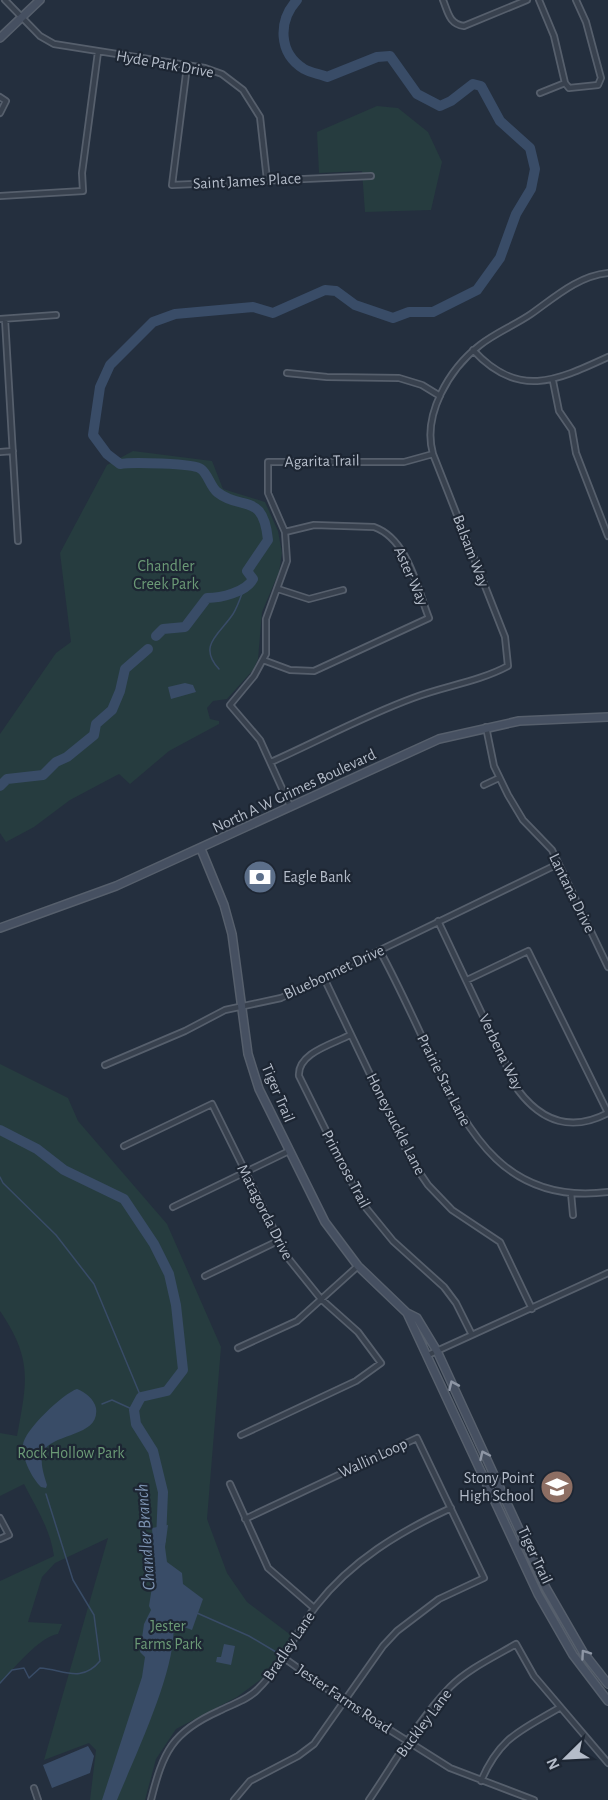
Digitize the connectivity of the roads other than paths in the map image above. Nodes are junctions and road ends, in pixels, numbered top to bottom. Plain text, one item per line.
1 (5, 0) edge
2 (40, 0) edge
3 (443, 0) edge
4 (527, 0) edge
5 (539, 0) edge
6 (576, 0) edge
7 (22, 18) junction
8 (0, 38) edge
9 (98, 52) junction
10 (187, 66) junction
11 (565, 83) junction
12 (540, 93) dead end
13 (0, 97) edge
14 (0, 113) edge
15 (371, 176) dead end
16 (267, 180) junction
17 (0, 196) edge
18 (608, 273) edge
19 (56, 315) dead end
20 (2, 319) edge
21 (473, 350) junction
22 (608, 357) edge
23 (287, 373) dead end
24 (554, 381) junction
25 (440, 396) junction
26 (13, 451) junction
27 (0, 452) edge
28 (433, 454) junction
29 (285, 532) junction
30 (608, 536) edge
31 (18, 541) dead end
32 (278, 589) junction
33 (343, 590) dead end
34 (263, 660) junction
35 (608, 717) edge
36 (486, 727) junction
37 (271, 762) junction
38 (499, 778) junction
39 (484, 785) dead end
40 (290, 806) junction
41 (201, 849) junction
42 (558, 864) junction
43 (438, 921) junction
44 (0, 927) edge
45 (380, 951) junction
46 (608, 967) edge
47 (324, 978) junction
48 (467, 980) junction
49 (241, 1005) junction
50 (350, 1035) junction
51 (105, 1065) dead end
52 (608, 1113) edge
53 (124, 1146) dead end
54 (289, 1151) junction
55 (244, 1172) junction
56 (608, 1192) edge
57 (571, 1193) junction
58 (173, 1207) dead end
59 (573, 1215) dead end
60 (278, 1241) junction
61 (358, 1266) junction
62 (608, 1274) edge
63 (205, 1276) dead end
64 (321, 1299) junction
65 (532, 1308) junction
66 (407, 1313) junction
67 (472, 1335) junction
68 (238, 1348) dead end
69 (437, 1351) junction
70 (428, 1355) junction
71 (241, 1434) dead end
72 (230, 1484) dead end
73 (451, 1508) junction
74 (0, 1518) edge
75 (245, 1519) junction
76 (0, 1539) edge
77 (314, 1608) junction
78 (284, 1658) junction
79 (608, 1684) edge
80 (344, 1701) junction
81 (608, 1701) edge
82 (559, 1708) junction
83 (408, 1742) junction
84 (608, 1763) edge
85 (481, 1781) junction
86 (34, 1788) dead end
87 (38, 1800) edge
88 (151, 1800) edge
89 (234, 1800) edge
90 (369, 1800) edge
91 (534, 1800) edge

1 - 7 street, Hyde Park Drive
2 - 7 street
3 - 4 street
5 - 11 street
6 - 11 street
7 - 8 street
7 - 9 street, Hyde Park Drive
9 - 10 street, Hyde Park Drive
9 - 17 street
10 - 16 street, Hyde Park Drive
10 - 16 street, Saint James Place
11 - 12 street
13 - 14 street
15 - 16 street, Saint James Place
18 - 21 street, Balsam Way
19 - 20 street
20 - 26 street
21 - 24 street
21 - 25 street, Balsam Way
22 - 24 street
23 - 25 street
24 - 30 street
25 - 28 street, Balsam Way
26 - 27 street
26 - 31 street
28 - 29 street, Agarita Trail
28 - 37 street, Balsam Way
29 - 32 street, Agarita Trail
29 - 34 street, Aster Way
32 - 33 street
32 - 34 street, Agarita Trail
34 - 37 street, Agarita Trail
35 - 36 street, North A W Grimes Boulevard
36 - 38 street, Lantana Drive
36 - 40 street, North A W Grimes Boulevard
37 - 40 street, Agarita Trail
38 - 39 street
38 - 42 street, Lantana Drive
40 - 41 street, North A W Grimes Boulevard
41 - 44 street, North A W Grimes Boulevard
41 - 49 street, Tiger Trail
42 - 43 street, Bluebonnet Drive
42 - 46 street, Lantana Drive
43 - 45 street, Bluebonnet Drive
43 - 48 street, Verbena Way
45 - 47 street, Bluebonnet Drive
45 - 57 street, Prairie Star Lane
47 - 49 street, Bluebonnet Drive
47 - 50 street, Honeysuckle Lane
48 - 52 street, Verbena Way
48 - 52 street
49 - 51 street, Bluebonnet Drive
49 - 54 street, Tiger Trail
50 - 65 street, Honeysuckle Lane
50 - 67 street, Primrose Trail
53 - 55 street, Matagorda Drive
54 - 55 street
54 - 61 street, Tiger Trail
55 - 58 street
55 - 60 street, Matagorda Drive
56 - 57 street, Prairie Star Lane
57 - 59 street
60 - 63 street
60 - 64 street, Matagorda Drive
61 - 64 street
61 - 66 street, Tiger Trail
62 - 65 street
64 - 68 street
64 - 71 street, Matagorda Drive
65 - 67 street
66 - 69 street, Tiger Trail
66 - 70 street, Tiger Trail
67 - 69 street
69 - 70 street
79 -> 69 street, Tiger Trail
70 - 81 street, Tiger Trail
72 - 75 street
73 - 75 street, Wallin Loop
73 - 77 street, Bradley Lane
73 - 80 street, Wallin Loop
74 - 76 street
75 - 77 street
77 - 78 street, Bradley Lane
78 - 80 street, Jester Farms Road
78 - 88 street, Bradley Lane
80 - 83 street, Jester Farms Road
80 - 89 street
82 - 83 street, Buckley Lane
82 - 84 street, Buckley Lane
82 - 85 street
83 - 85 street, Jester Farms Road
83 - 90 street, Buckley Lane
85 - 91 street, Jester Farms Road
86 - 87 street

